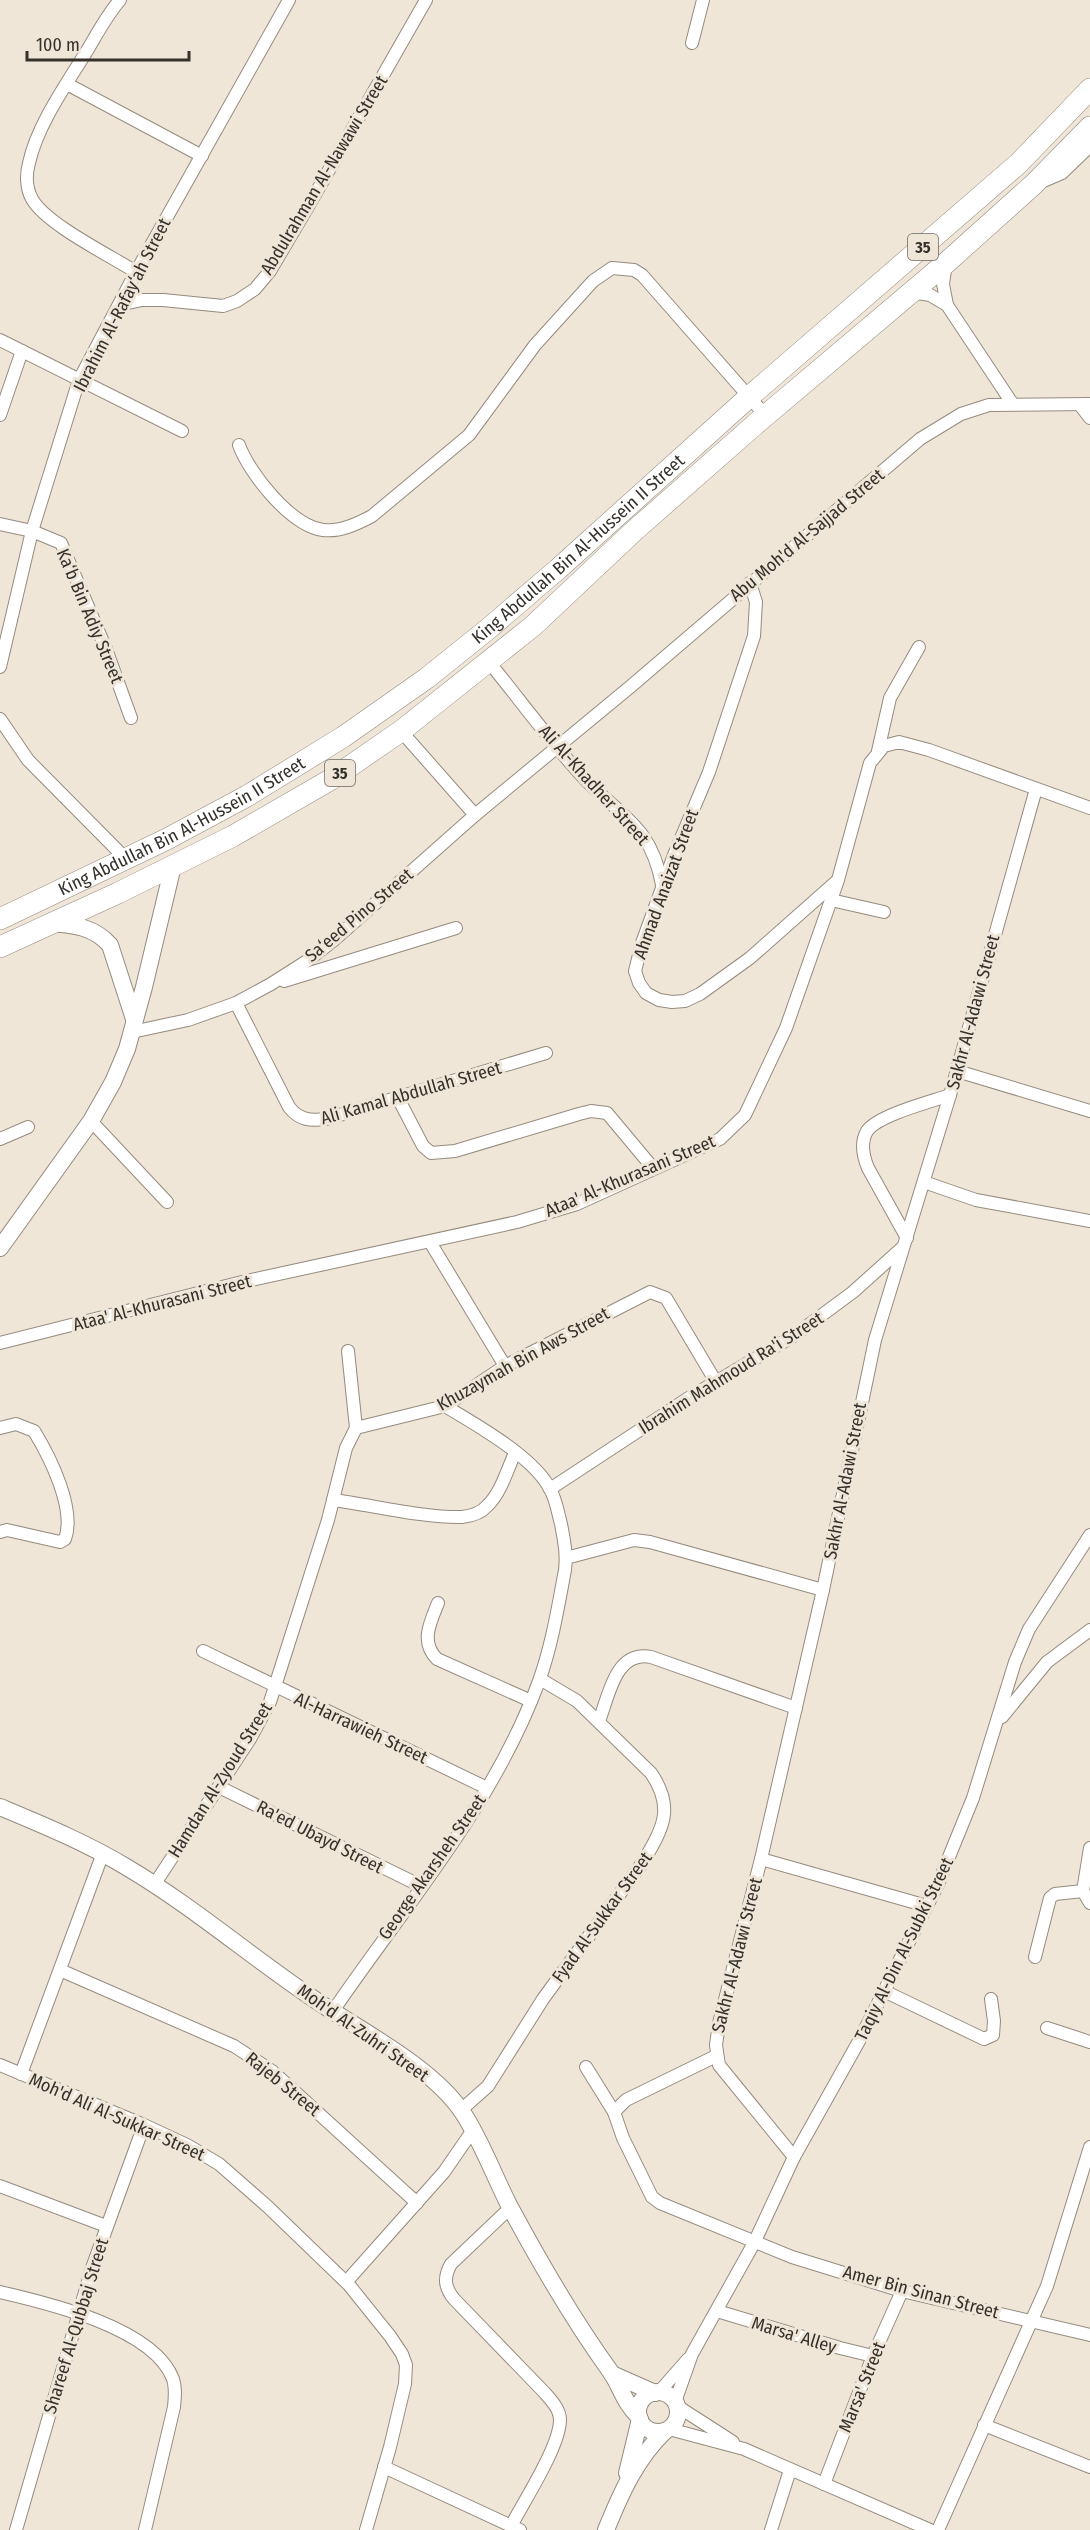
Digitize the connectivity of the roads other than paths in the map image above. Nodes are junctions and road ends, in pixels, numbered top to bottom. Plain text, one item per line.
1 (120, 0) edge
2 (289, 0) edge
3 (426, 0) edge
4 (703, 0) edge
5 (692, 43) dead end
6 (67, 84) junction
7 (1090, 89) edge
8 (1090, 127) edge
9 (1090, 146) edge
10 (202, 156) junction
11 (1034, 183) junction
12 (945, 263) junction
13 (136, 272) junction
14 (912, 292) junction
15 (119, 305) junction
16 (947, 305) junction
17 (0, 340) edge
18 (22, 351) junction
19 (79, 380) junction
20 (995, 380) junction
21 (749, 397) junction
22 (1012, 403) junction
23 (1085, 404) edge
24 (989, 405) junction
25 (0, 415) edge
26 (765, 416) junction
27 (1090, 418) edge
28 (182, 431) dead end
29 (239, 445) dead end
30 (0, 524) edge
31 (32, 531) junction
32 (750, 582) junction
33 (919, 647) dead end
34 (489, 662) junction
35 (0, 667) edge
36 (131, 718) dead end
37 (1, 723) edge
38 (401, 731) junction
39 (557, 746) junction
40 (878, 751) junction
41 (1036, 789) junction
42 (1090, 808) edge
43 (475, 815) junction
44 (126, 859) junction
45 (173, 866) junction
46 (838, 880) junction
47 (663, 888) junction
48 (831, 900) junction
49 (884, 912) dead end
50 (0, 918) edge
51 (52, 923) junction
52 (456, 928) dead end
53 (0, 946) edge
54 (271, 984) junction
55 (236, 1003) junction
56 (133, 1025) junction
57 (546, 1053) dead end
58 (957, 1071) junction
59 (950, 1095) junction
60 (398, 1098) junction
61 (1090, 1111) edge
62 (91, 1121) junction
63 (28, 1127) dead end
64 (0, 1139) edge
65 (653, 1168) junction
66 (924, 1182) junction
67 (167, 1202) dead end
68 (1090, 1221) edge
69 (430, 1242) junction
70 (905, 1242) junction
71 (0, 1248) edge
72 (0, 1343) edge
73 (348, 1351) dead end
74 (505, 1366) junction
75 (716, 1382) junction
76 (445, 1406) junction
77 (0, 1428) edge
78 (356, 1428) junction
79 (515, 1453) junction
80 (550, 1489) junction
81 (333, 1500) junction
82 (0, 1532) edge
83 (1090, 1534) edge
84 (566, 1558) junction
85 (823, 1590) junction
86 (438, 1603) dead end
87 (1090, 1630) edge
88 (203, 1652) dead end
89 (540, 1679) junction
90 (276, 1688) junction
91 (531, 1701) junction
92 (796, 1708) junction
93 (599, 1722) junction
94 (995, 1725) junction
95 (219, 1787) junction
96 (487, 1788) junction
97 (0, 1807) edge
98 (1090, 1848) edge
99 (103, 1853) junction
100 (761, 1859) junction
101 (154, 1885) junction
102 (422, 1886) junction
103 (1083, 1891) junction
104 (1090, 1903) edge
105 (927, 1906) junction
106 (1035, 1957) dead end
107 (60, 1970) junction
108 (884, 1991) junction
109 (991, 1999) dead end
110 (333, 2011) junction
111 (1047, 2028) dead end
112 (1090, 2042) edge
113 (716, 2056) junction
114 (0, 2065) edge
115 (586, 2067) dead end
116 (21, 2074) junction
117 (461, 2110) junction
118 (614, 2112) junction
119 (144, 2125) junction
120 (473, 2130) junction
121 (1090, 2147) edge
122 (794, 2157) junction
123 (0, 2186) edge
124 (417, 2203) junction
125 (511, 2207) junction
126 (106, 2226) junction
127 (754, 2242) junction
128 (347, 2281) junction
129 (902, 2291) junction
130 (0, 2292) edge
131 (717, 2311) junction
132 (78, 2313) junction
133 (1033, 2320) junction
134 (1090, 2335) edge
135 (692, 2354) junction
136 (873, 2356) junction
137 (612, 2374) junction
138 (657, 2392) junction
139 (676, 2404) junction
140 (639, 2418) junction
141 (984, 2425) junction
142 (667, 2430) junction
143 (744, 2450) junction
144 (384, 2467) junction
145 (1090, 2467) edge
146 (790, 2470) junction
147 (625, 2483) junction
148 (824, 2484) junction
149 (515, 2528) edge
150 (16, 2530) edge
151 (145, 2530) edge
152 (366, 2530) edge
153 (606, 2530) edge
154 (771, 2530) edge
155 (930, 2530) edge
156 (938, 2530) edge

1 - 6 street
2 - 10 street, Ibrahim Al-Rafay‘ah Street
3 - 15 street, Abdulrahman Al-Nawawi Street
4 - 5 street
6 - 10 street
6 - 13 street
7 - 21 highway, King Abdullah Bin Al-Hussein II Street / 35
8 - 11 highway, King Abdullah Bin Al-Hussein II Street / 35
9 - 11 street
10 - 13 street, Ibrahim Al-Rafay‘ah Street
11 - 12 highway, King Abdullah Bin Al-Hussein II Street / 35
12 - 14 highway, King Abdullah Bin Al-Hussein II Street / 35
12 - 16 street
13 - 15 street, Ibrahim Al-Rafay‘ah Street
14 - 16 street
14 - 26 highway, King Abdullah Bin Al-Hussein II Street / 35
15 - 19 street, Ibrahim Al-Rafay‘ah Street
16 - 20 street
17 - 18 street
18 - 19 street
18 - 25 street
19 - 28 street
19 - 31 street, Ibrahim Al-Rafay‘ah Street
20 - 22 street
20 - 24 street
21 - 26 street
21 - 29 street
21 - 44 highway, King Abdullah Bin Al-Hussein II Street / 35
22 - 23 street, Abu Moh'd Al-Sajjad Street
22 - 24 street, Abu Moh'd Al-Sajjad Street
23 - 27 street
24 - 32 street, Abu Moh'd Al-Sajjad Street
26 - 34 highway, King Abdullah Bin Al-Hussein II Street / 35
30 - 31 street, Ka‘b Bin Adiy Street
31 - 35 street, Ibrahim Al-Rafay‘ah Street
31 - 36 street, Ka‘b Bin Adiy Street
32 - 39 street, Abu Moh'd Al-Sajjad Street
32 - 47 street, Ahmad Anaizat Street
33 - 40 street, Ataa' Al-Khurasani Street
34 - 38 highway, King Abdullah Bin Al-Hussein II Street / 35
34 - 39 street, Ali Al-Khadher Street
37 - 44 street
38 - 43 street
38 - 45 highway, King Abdullah Bin Al-Hussein II Street / 35
39 - 43 street, Sa‘eed Pino Street
39 - 47 street, Ali Al-Khadher Street
40 - 41 street
40 - 46 street, Ataa' Al-Khurasani Street
41 - 42 street
41 - 58 street, Sakhr Al-Adawi Street
43 - 54 street, Sa‘eed Pino Street
44 - 50 highway, King Abdullah Bin Al-Hussein II Street / 35
45 - 51 highway, King Abdullah Bin Al-Hussein II Street / 35
45 - 56 street
46 - 47 street, Ahmad Anaizat Street
46 - 48 street, Ataa' Al-Khurasani Street
48 - 49 street
48 - 65 street, Ataa' Al-Khurasani Street
51 - 53 highway, King Abdullah Bin Al-Hussein II Street / 35
51 - 56 street
52 - 54 street
54 - 55 street, Sa‘eed Pino Street
55 - 56 street, Sa‘eed Pino Street
55 - 60 street, Ali Kamal Abdullah Street
56 - 62 street
57 - 60 street, Ali Kamal Abdullah Street
58 - 59 street, Sakhr Al-Adawi Street
58 - 61 street
59 - 66 street, Sakhr Al-Adawi Street
59 - 70 street
60 - 65 street
62 - 67 street
62 - 71 street
63 - 64 street
65 - 69 street, Ataa' Al-Khurasani Street
66 - 68 street
66 - 70 street, Sakhr Al-Adawi Street
69 - 72 street, Ataa' Al-Khurasani Street
69 - 74 street
70 - 75 street, Ibrahim Mahmoud Ra'i Street
70 - 85 street, Sakhr Al-Adawi Street
73 - 78 street
74 - 75 street, Khuzaymah Bin Aws Street
74 - 76 street, Khuzaymah Bin Aws Street
75 - 80 street, Ibrahim Mahmoud Ra'i Street
76 - 78 street, Khuzaymah Bin Aws Street
76 - 79 street, George Akarsheh Street
77 - 82 street
78 - 81 street
79 - 80 street, George Akarsheh Street
79 - 81 street
80 - 84 street, George Akarsheh Street
81 - 90 street, Hamdan Al-Zyoud Street
83 - 94 street, Taqiy Al-Din Al-Subki Street
84 - 85 street
84 - 89 street, George Akarsheh Street
85 - 92 street, Sakhr Al-Adawi Street
86 - 91 street
87 - 94 street
88 - 90 street, Al-Harrawieh Street
89 - 91 street, George Akarsheh Street
89 - 93 street, Fyad Al-Sukkar Street
90 - 95 street, Hamdan Al-Zyoud Street
90 - 96 street, Al-Harrawieh Street
91 - 96 street, George Akarsheh Street
92 - 93 street
92 - 100 street, Sakhr Al-Adawi Street
93 - 117 street, Fyad Al-Sukkar Street
94 - 105 street, Taqiy Al-Din Al-Subki Street
95 - 101 street, Hamdan Al-Zyoud Street
95 - 102 street, Ra'ed Ubayd Street
96 - 102 street, George Akarsheh Street
97 - 99 street, Moh'd Al-Zuhri Street
98 - 103 street
99 - 101 street, Moh'd Al-Zuhri Street
99 - 107 street
100 - 105 street
100 - 113 street, Sakhr Al-Adawi Street
101 - 110 street, Moh'd Al-Zuhri Street
102 - 110 street, George Akarsheh Street
103 - 104 street
103 - 106 street
105 - 108 street, Taqiy Al-Din Al-Subki Street
107 - 116 street
107 - 124 street, Rajeb Street
108 - 109 street
108 - 122 street, Taqiy Al-Din Al-Subki Street
110 - 117 street, Moh'd Al-Zuhri Street
111 - 112 street
113 - 118 street
113 - 122 street, Sakhr Al-Adawi Street
114 - 116 street, Moh'd Ali Al-Sukkar Street
115 - 118 street, Amer Bin Sinan Street
116 - 119 street, Moh'd Ali Al-Sukkar Street
117 - 120 street, Moh'd Al-Zuhri Street
118 - 127 street, Amer Bin Sinan Street
119 - 126 street, Shareef Al-Qubbaj Street
119 - 128 street, Moh'd Ali Al-Sukkar Street
120 - 124 street
120 - 125 street, Moh'd Al-Zuhri Street
121 - 133 street
122 - 127 street, Taqiy Al-Din Al-Subki Street
123 - 126 street
124 - 128 street
125 - 137 street, Moh'd Al-Zuhri Street
125 - 149 street
126 - 132 street, Shareef Al-Qubbaj Street
127 - 129 street, Amer Bin Sinan Street
127 - 131 street, Taqiy Al-Din Al-Subki Street
128 - 144 street, Moh'd Ali Al-Sukkar Street
129 - 133 street, Amer Bin Sinan Street
129 - 136 street, Marsa' Street
130 - 132 street
131 - 135 street, Taqiy Al-Din Al-Subki Street
131 - 136 street, Marsa' Alley
132 - 150 street, Shareef Al-Qubbaj Street
132 - 151 street
133 - 134 street, Amer Bin Sinan Street
133 - 141 street
135 - 138 street, Taqiy Al-Din Al-Subki Street
135 - 139 street, Taqiy Al-Din Al-Subki Street
136 - 148 street, Marsa' Street
137 - 138 street, Moh'd Al-Zuhri Street
137 - 140 street, Moh'd Al-Zuhri Street
138 - 139 street
138 - 140 street
139 - 142 street
139 - 143 street
140 - 142 street
140 - 147 street
141 - 145 street
141 - 156 street
142 - 143 street
142 - 147 street
143 - 146 street
144 - 149 street
144 - 152 street, Moh'd Ali Al-Sukkar Street
146 - 148 street
146 - 154 street
147 - 153 street
148 - 155 street

